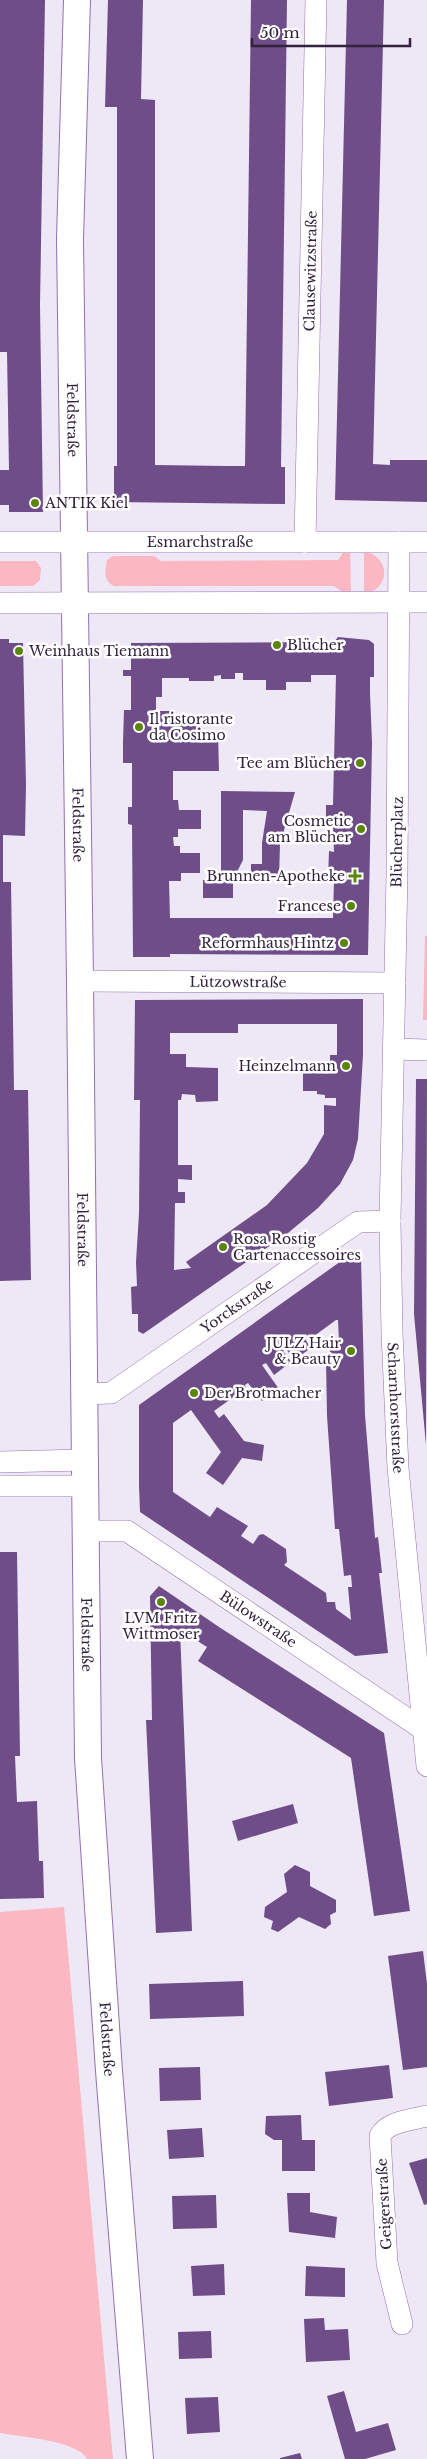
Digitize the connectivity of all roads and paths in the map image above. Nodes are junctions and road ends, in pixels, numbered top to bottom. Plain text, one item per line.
1 (76, 0) edge
2 (316, 0) edge
3 (73, 541) junction
4 (0, 542) edge
5 (305, 542) junction
6 (399, 542) junction
7 (427, 542) edge
8 (399, 602) junction
9 (427, 602) edge
10 (0, 603) edge
11 (74, 603) junction
12 (80, 981) junction
13 (395, 983) junction
14 (394, 1049) junction
15 (427, 1050) edge
16 (390, 1221) junction
17 (84, 1394) junction
18 (84, 1460) junction
19 (0, 1462) edge
20 (0, 1486) edge
21 (84, 1486) junction
22 (85, 1531) junction
23 (425, 1732) edge
24 (427, 1766) edge
25 (427, 2116) edge
26 (402, 2324) dead end
27 (140, 2459) edge

1 - 3 street, Feldstraße
2 - 5 street, Clausewitzstraße
3 - 4 street, Esmarchstraße
3 - 5 street, Esmarchstraße
3 - 11 street, Feldstraße
5 - 6 street, Esmarchstraße
6 - 7 street, Esmarchstraße
6 - 8 street
8 - 9 street
8 - 11 street
8 - 13 street, Blücherplatz
10 - 11 street
11 - 12 street, Feldstraße
12 - 13 street, Lützowstraße
12 - 17 street, Feldstraße
13 - 14 street, Blücherplatz
14 - 15 street
14 - 16 street, Scharnhorststraße
16 - 17 street, Yorckstraße
16 - 23 street, Scharnhorststraße
17 - 18 street, Feldstraße
18 - 19 street
18 - 21 street, Feldstraße
20 - 21 street
21 - 22 street, Feldstraße
22 - 23 street, Bülowstraße
22 - 27 street, Feldstraße
23 - 24 street, Scharnhorststraße
25 - 26 street, Geigerstraße

